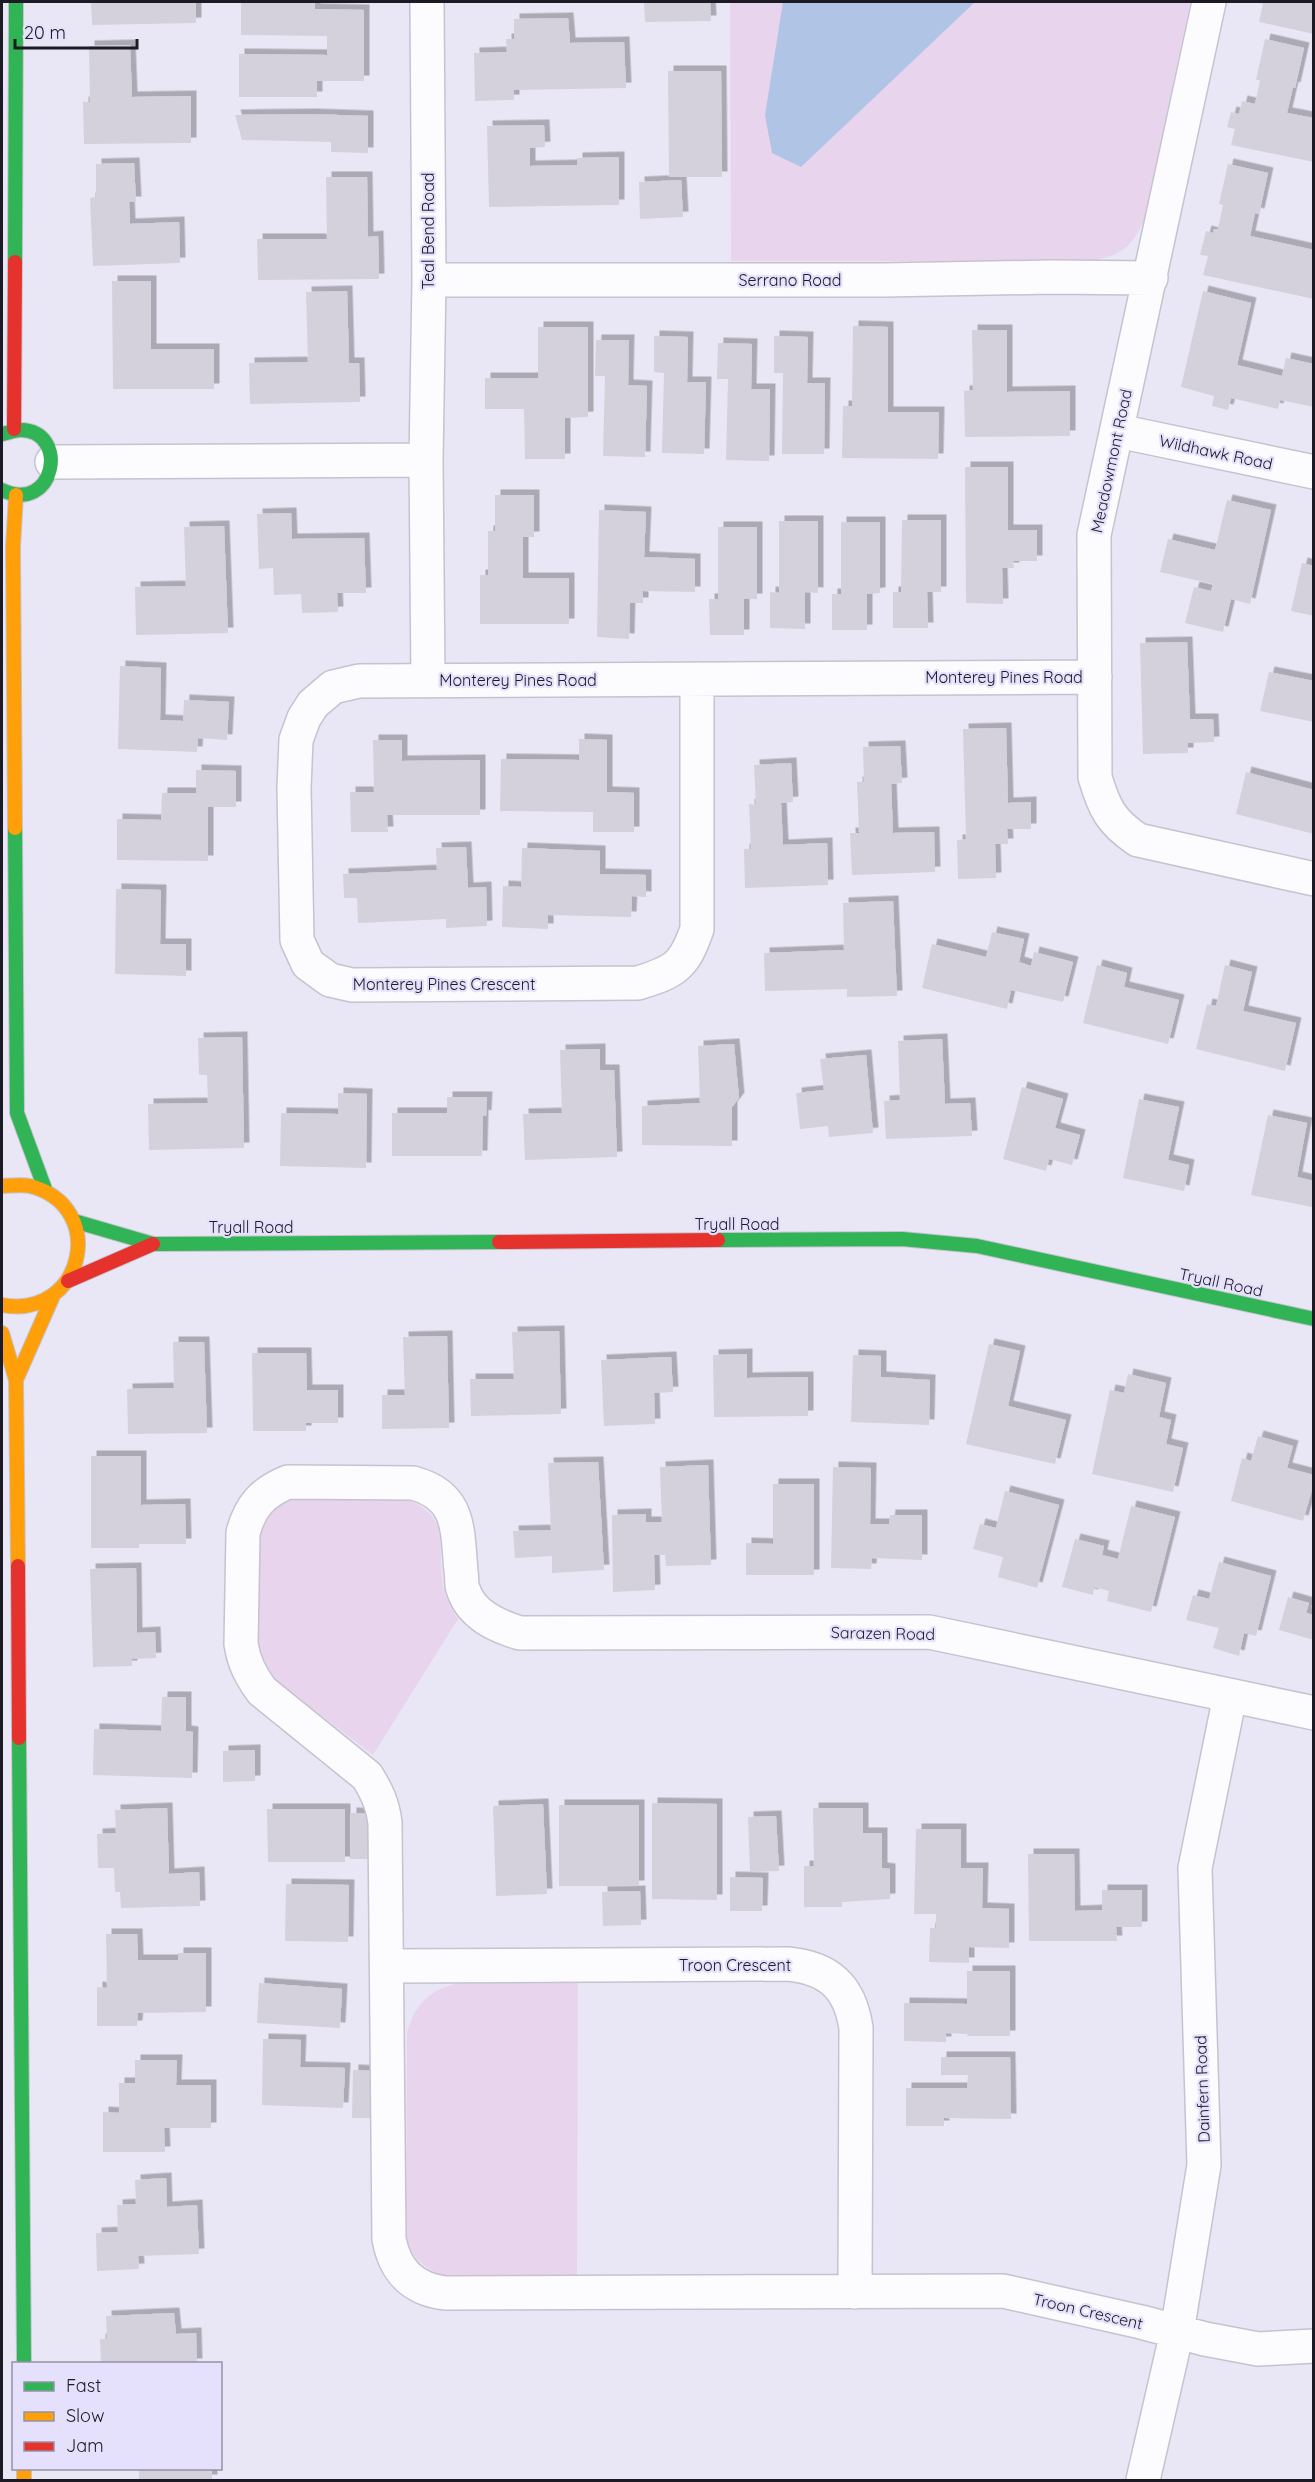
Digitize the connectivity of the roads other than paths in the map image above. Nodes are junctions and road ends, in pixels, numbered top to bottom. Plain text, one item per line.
1 (16, 2) edge
2 (427, 2) edge
3 (1209, 2) edge
4 (1151, 278) junction
5 (429, 280) junction
6 (8, 431) edge
7 (1118, 431) junction
8 (426, 460) junction
9 (52, 462) junction
10 (1314, 472) edge
11 (2, 490) edge
12 (16, 495) junction
13 (1095, 677) junction
14 (697, 679) junction
15 (428, 680) junction
16 (1314, 879) edge
17 (17, 1113) junction
18 (9, 1131) dead end
19 (2, 1185) edge
20 (45, 1190) junction
21 (74, 1221) junction
22 (153, 1244) junction
23 (68, 1281) junction
24 (52, 1296) junction
25 (2, 1305) edge
26 (1314, 1320) edge
27 (2, 1333) edge
28 (16, 1380) junction
29 (484, 1618) joint
30 (1230, 1696) junction
31 (1314, 1713) edge
32 (387, 1966) junction
33 (13, 2253) edge
34 (855, 2292) junction
35 (1177, 2332) junction
36 (1314, 2346) edge
37 (24, 2362) edge
38 (1143, 2481) edge

1 - 6 street
2 - 5 street, Teal Bend Road
3 - 4 street, Meadowmont Road
4 - 5 street, Serrano Road
4 - 7 street, Meadowmont Road
5 - 8 street, Teal Bend Road
6 - 9 street
7 - 10 street, Wildhawk Road
7 - 13 street, Meadowmont Road
8 - 9 street
8 - 15 street, Monterey Pines Road
9 - 12 street
11 - 12 street
12 - 17 street
13 - 14 street, Monterey Pines Road
13 - 16 street, Meadowmont Road
14 - 15 street, Monterey Pines Road
14 - 15 street, Monterey Pines Crescent
17 - 18 street
17 - 20 street
19 - 20 street
20 - 21 street
21 - 22 street, Tryall Road
21 - 23 street
22 - 23 street, Tryall Road
22 - 26 street, Tryall Road
23 - 24 street
24 - 25 street
24 - 28 street
27 - 28 street
28 - 33 street
29 - 30 street, Sarazen Road
29 - 32 street, Troon Crescent
30 - 31 street, Sarazen Road
30 - 35 street, Dainfern Road
32 - 34 street, Troon Crescent
32 - 34 street, Troon Crescent
33 - 37 street
34 - 35 street, Troon Crescent
35 - 36 street, Troon Crescent
35 - 38 street, Dainfern Road

